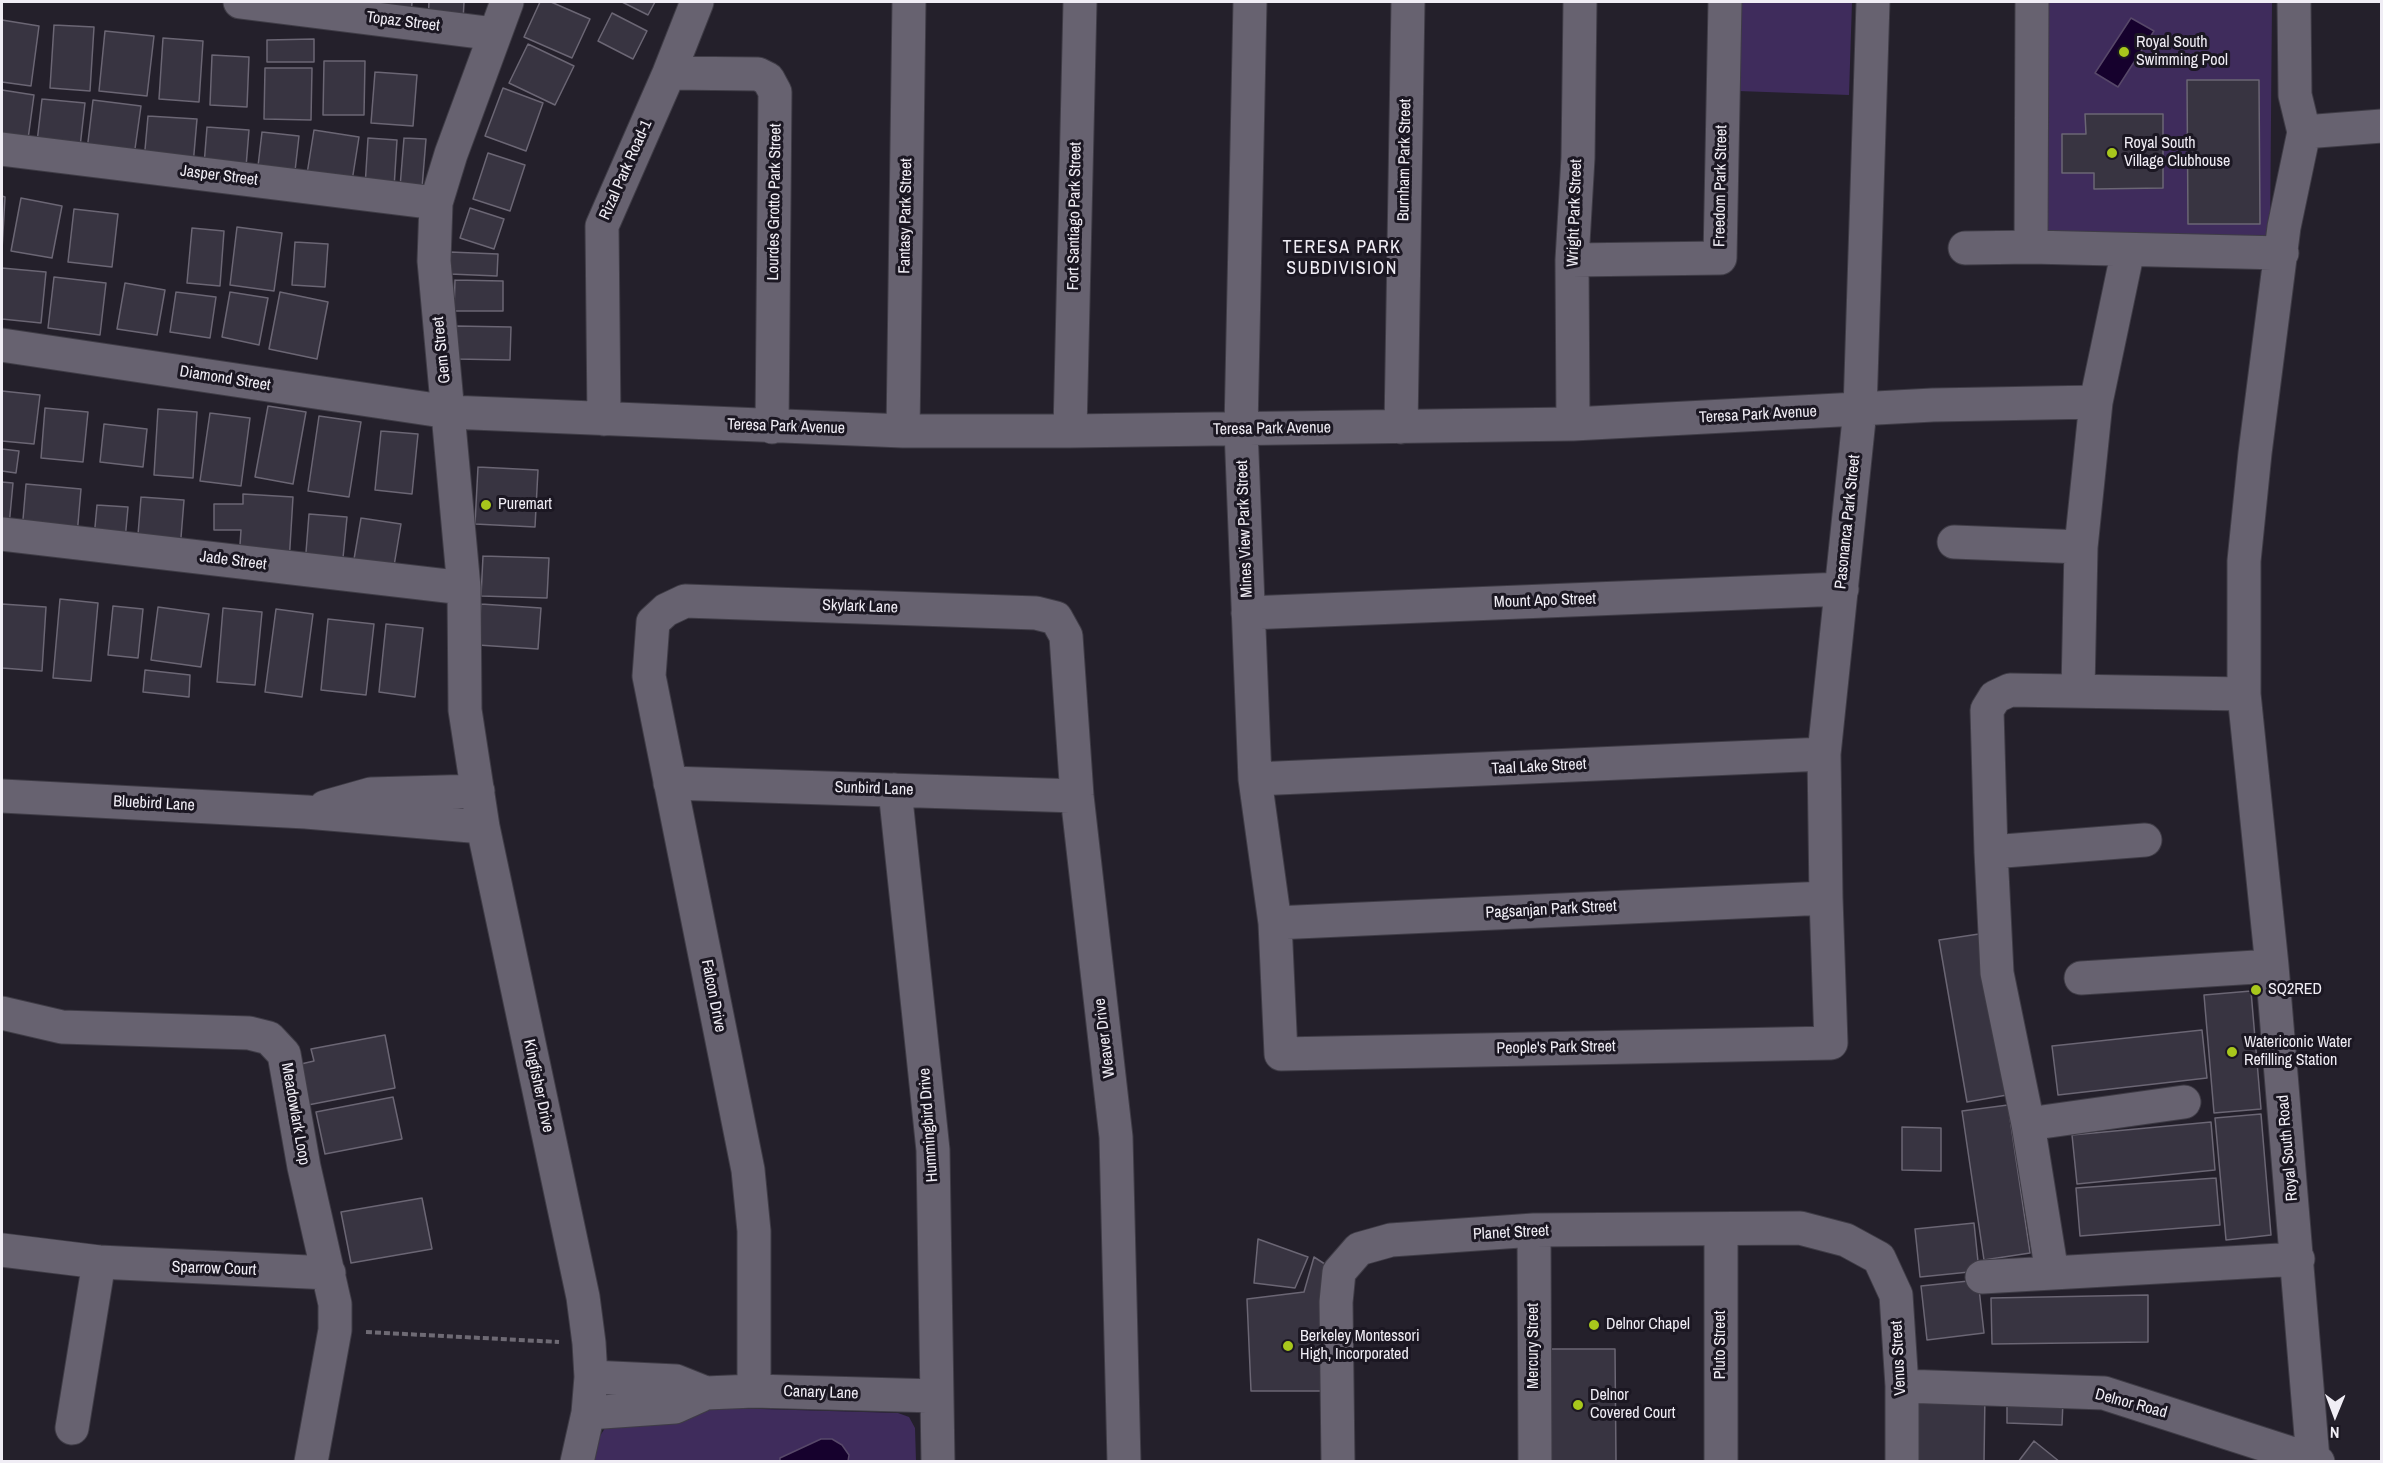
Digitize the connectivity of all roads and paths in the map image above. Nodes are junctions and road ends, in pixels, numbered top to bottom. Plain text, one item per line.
1 (240, 2) edge
2 (507, 2) edge
3 (697, 2) edge
4 (909, 2) edge
5 (1080, 2) edge
6 (1250, 2) edge
7 (1408, 2) edge
8 (1580, 2) edge
9 (1725, 2) edge
10 (1873, 2) edge
11 (2032, 2) edge
12 (2294, 2) edge
13 (495, 33) junction
14 (669, 73) junction
15 (2382, 126) edge
16 (2304, 132) junction
17 (2, 149) edge
18 (436, 203) junction
19 (1965, 248) dead end
20 (2031, 248) junction
21 (2128, 250) junction
22 (2282, 253) junction
23 (1572, 260) junction
24 (2, 345) edge
25 (2096, 402) junction
26 (1860, 410) junction
27 (449, 412) junction
28 (604, 419) junction
29 (1573, 424) junction
30 (772, 427) junction
31 (1401, 427) junction
32 (1241, 429) junction
33 (903, 431) junction
34 (1070, 431) junction
35 (2, 534) edge
36 (1954, 542) dead end
37 (2081, 547) junction
38 (464, 588) junction
39 (1842, 589) junction
40 (666, 610) joint
41 (1248, 613) junction
42 (1056, 618) joint
43 (2078, 690) junction
44 (2244, 693) junction
45 (465, 711) joint
46 (1824, 754) junction
47 (1255, 779) junction
48 (670, 783) junction
49 (895, 790) junction
50 (478, 791) junction
51 (2, 796) edge
52 (1077, 796) junction
53 (306, 812) junction
54 (483, 827) junction
55 (2145, 840) dead end
56 (1991, 852) junction
57 (1826, 898) junction
58 (1275, 923) junction
59 (2272, 966) junction
60 (2081, 978) dead end
61 (2, 1013) edge
62 (1831, 1042) joint
63 (1281, 1054) joint
64 (2184, 1102) dead end
65 (2028, 1124) junction
66 (1721, 1229) junction
67 (1534, 1230) junction
68 (2, 1250) edge
69 (1879, 1258) joint
70 (2298, 1259) junction
71 (99, 1263) junction
72 (329, 1272) junction
73 (2052, 1273) junction
74 (1982, 1277) dead end
75 (335, 1330) junction
76 (589, 1343) junction
77 (591, 1377) junction
78 (1902, 1386) junction
79 (754, 1390) junction
80 (706, 1393) junction
81 (936, 1396) junction
82 (588, 1413) junction
83 (72, 1428) dead end
84 (2316, 1460) edge
85 (311, 1461) edge
86 (577, 1461) edge
87 (938, 1461) edge
88 (1124, 1461) edge
89 (1338, 1461) edge
90 (1535, 1461) edge
91 (1721, 1461) edge
92 (1902, 1461) edge

1 - 13 street, Topaz Street
2 - 13 street, Gem Street
3 - 14 street, Rizal Park Road-1
4 - 33 street, Fantasy Park Street
5 - 34 street, Fort Santiago Park Street
6 - 32 street, Mines View Park Street
7 - 31 street, Burnham Park Street
8 - 23 street, Wright Park Street
9 - 23 street, Freedom Park Street
10 - 26 street, Pasonanca Park Street
11 - 20 street
12 - 16 street
13 - 18 street, Gem Street
14 - 28 street, Rizal Park Road-1
14 - 30 street, Lourdes Grotto Park Street
15 - 16 street
16 - 22 street, Royal South Road
17 - 18 street, Jasper Street
18 - 27 street, Gem Street
19 - 20 street
20 - 21 street
21 - 22 street
21 - 25 street
22 - 44 street, Royal South Road
23 - 29 street, Wright Park Street
24 - 27 street, Diamond Street
25 - 26 street, Teresa Park Avenue
25 - 37 street
26 - 29 street, Teresa Park Avenue
26 - 39 street, Pasonanca Park Street
27 - 28 street, Teresa Park Avenue
27 - 38 street, Gem Street
28 - 30 street, Teresa Park Avenue
29 - 31 street, Teresa Park Avenue
30 - 33 street, Teresa Park Avenue
31 - 32 street, Teresa Park Avenue
32 - 34 street, Teresa Park Avenue
32 - 41 street, Mines View Park Street
33 - 34 street, Teresa Park Avenue
35 - 38 street, Jade Street
36 - 37 street
37 - 43 street
38 - 45 street, Gem Street
39 - 41 street, Mount Apo Street
39 - 46 street, Pasonanca Park Street
40 - 42 street, Skylark Lane
40 - 48 street, Falcon Drive
41 - 47 street, Mines View Park Street
42 - 52 street, Weaver Drive
43 - 44 street
43 - 56 street
44 - 59 street, Royal South Road
45 - 50 street, Kingfisher Drive
46 - 47 street, Taal Lake Street
46 - 57 street, Pasonanca Park Street
47 - 58 street, Mines View Park Street
48 - 49 street, Sunbird Lane
48 - 79 street, Falcon Drive
49 - 52 street, Sunbird Lane
49 - 81 street, Hummingbird Drive
50 - 53 street, Bluebird Lane
50 - 54 street, Kingfisher Drive
51 - 53 street, Bluebird Lane
52 - 88 street, Weaver Drive
53 - 54 street, Bluebird Lane
54 - 76 street, Kingfisher Drive
55 - 56 street
56 - 65 street
57 - 58 street, Pagsanjan Park Street
57 - 62 street, Pasonanca Park Street
58 - 63 street, Mines View Park Street
59 - 60 street
59 - 70 street, Royal South Road
61 - 72 street, Meadowlark Loop
62 - 63 street, People's Park Street
64 - 65 street
65 - 73 street
66 - 67 street, Planet Street
66 - 69 street, Planet Street
66 - 91 street, Pluto Street
67 - 89 street, Planet Street
67 - 90 street, Mercury Street
68 - 71 street, Sparrow Court
69 - 78 street, Venus Street
70 - 73 street
70 - 84 street, Royal South Road
71 - 72 street, Sparrow Court
71 - 83 street
72 - 75 street, Meadowlark Loop
73 - 74 street
75 - 76 path
75 - 85 street, Meadowlark Loop
76 - 77 street, Kingfisher Drive
77 - 80 street, Canary Lane
77 - 82 street, Kingfisher Drive
78 - 84 street, Delnor Road
78 - 92 street, Venus Street
79 - 80 street, Canary Lane
79 - 81 street, Canary Lane
80 - 82 street, Canary Lane
81 - 87 street, Hummingbird Drive
82 - 86 street, Kingfisher Drive

